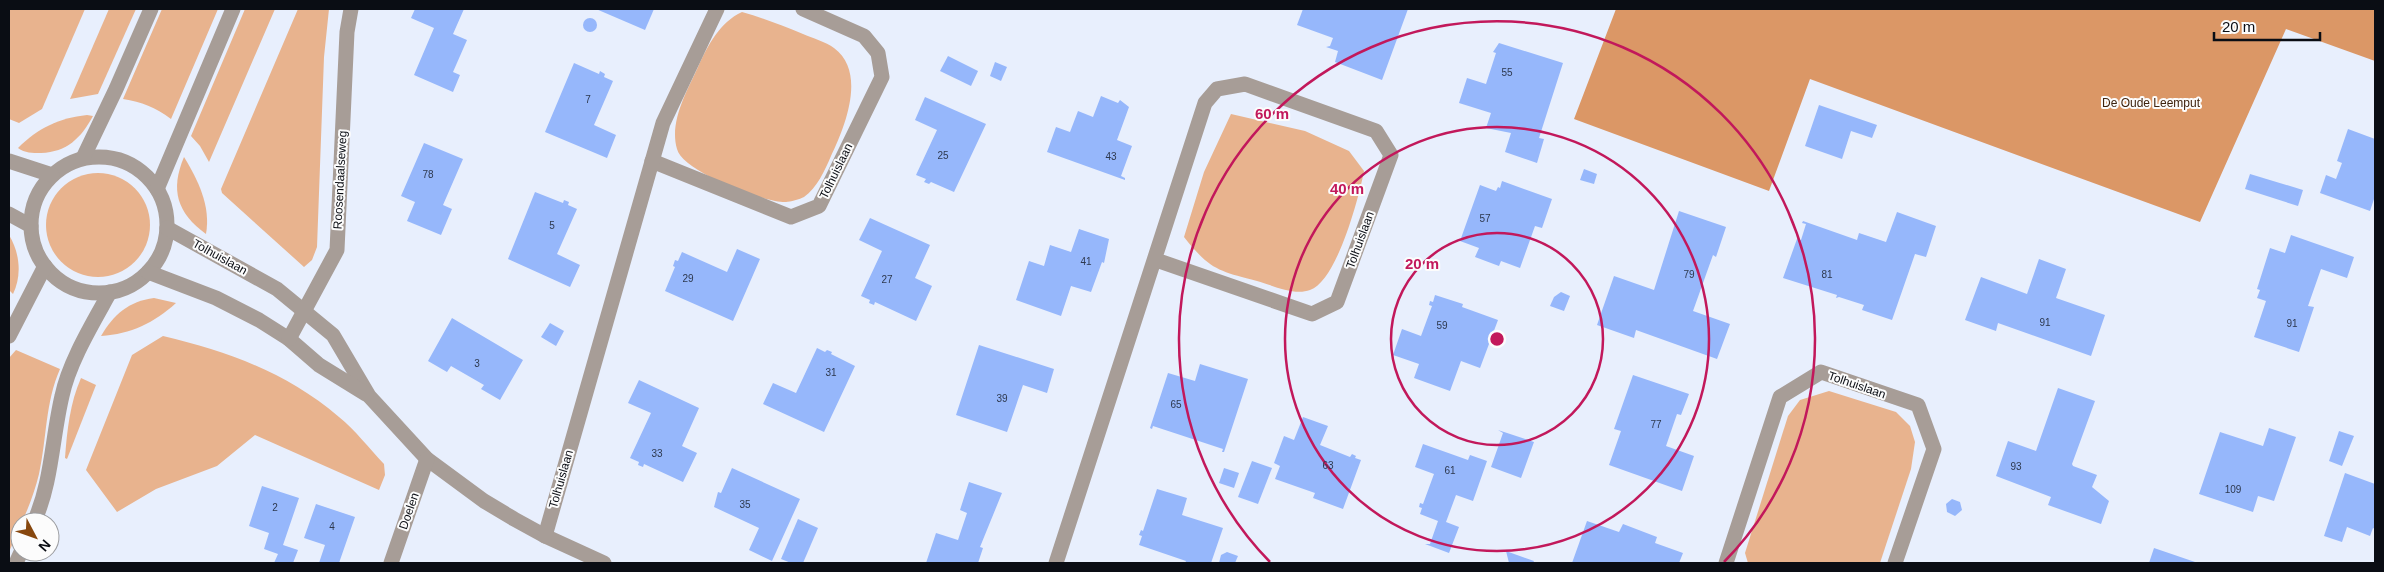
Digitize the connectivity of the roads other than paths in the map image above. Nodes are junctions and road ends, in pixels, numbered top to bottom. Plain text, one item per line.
1 (150, 9) edge
2 (233, 9) edge
3 (351, 9) edge
4 (717, 9) edge
5 (803, 9) edge
6 (83, 158) junction
7 (9, 161) edge
8 (652, 161) junction
9 (52, 175) junction
10 (158, 189) junction
11 (9, 214) edge
12 (31, 226) junction
13 (167, 228) junction
14 (1156, 260) junction
15 (45, 266) junction
16 (148, 272) junction
17 (110, 292) junction
18 (305, 310) junction
19 (9, 336) edge
20 (289, 339) junction
21 (369, 396) junction
22 (427, 460) junction
23 (38, 512) edge
24 (545, 536) junction
25 (391, 563) edge
26 (604, 563) edge
27 (1056, 563) edge
28 (1726, 563) edge
29 (1895, 563) edge

1 - 6 street
2 - 10 street
3 - 18 street, Roosendaalseweg
4 - 8 street, Tolhuislaan
5 - 8 street, Tolhuislaan
6 - 9 street
6 - 10 street
7 - 9 street
8 - 24 street, Tolhuislaan
9 - 12 street
10 - 13 street
11 - 12 street
12 - 15 street
13 - 16 street
13 - 18 street, Tolhuislaan
14 - 14 street, Tolhuislaan
14 - 27 street, Tolhuislaan
15 - 17 street
15 - 19 street
16 - 17 street
16 - 20 street, Tolhuislaan
17 - 23 street
18 - 20 street, Roosendaalseweg
18 - 21 street, Tolhuislaan
20 - 21 street, Tolhuislaan
21 - 22 street, Tolhuislaan
22 - 24 street, Tolhuislaan
22 - 25 street, Doelen
24 - 26 street, Tolhuislaan
28 - 29 street, Tolhuislaan

